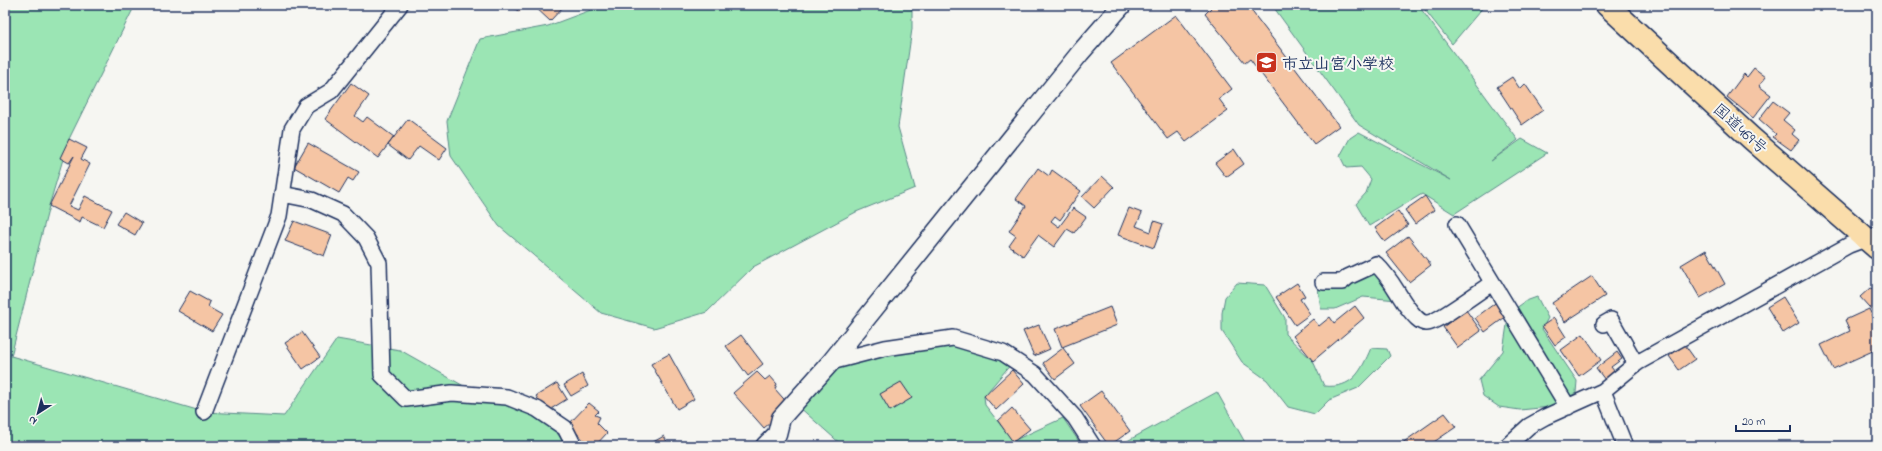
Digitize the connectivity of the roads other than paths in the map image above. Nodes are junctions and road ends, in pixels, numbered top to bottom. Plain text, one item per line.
1 (400, 5) edge
2 (1122, 5) edge
3 (1607, 5) edge
4 (282, 194) junction
5 (1456, 224) dead end
6 (1874, 241) edge
7 (1323, 282) dead end
8 (1492, 283) junction
9 (1604, 324) dead end
10 (831, 362) junction
11 (1636, 364) junction
12 (1603, 391) junction
13 (1568, 407) junction
14 (204, 412) dead end
15 (574, 446) edge
16 (764, 446) edge
17 (1093, 446) edge
18 (1507, 446) edge
19 (1625, 446) edge

1 - 4 street
2 - 10 street
3 - 6 highway, 国道469号
4 - 14 street
4 - 15 street
5 - 8 street
6 - 11 street
7 - 8 street
8 - 13 street
9 - 11 street
10 - 16 street
10 - 17 street
11 - 12 street
12 - 13 street
12 - 19 street
13 - 18 street

